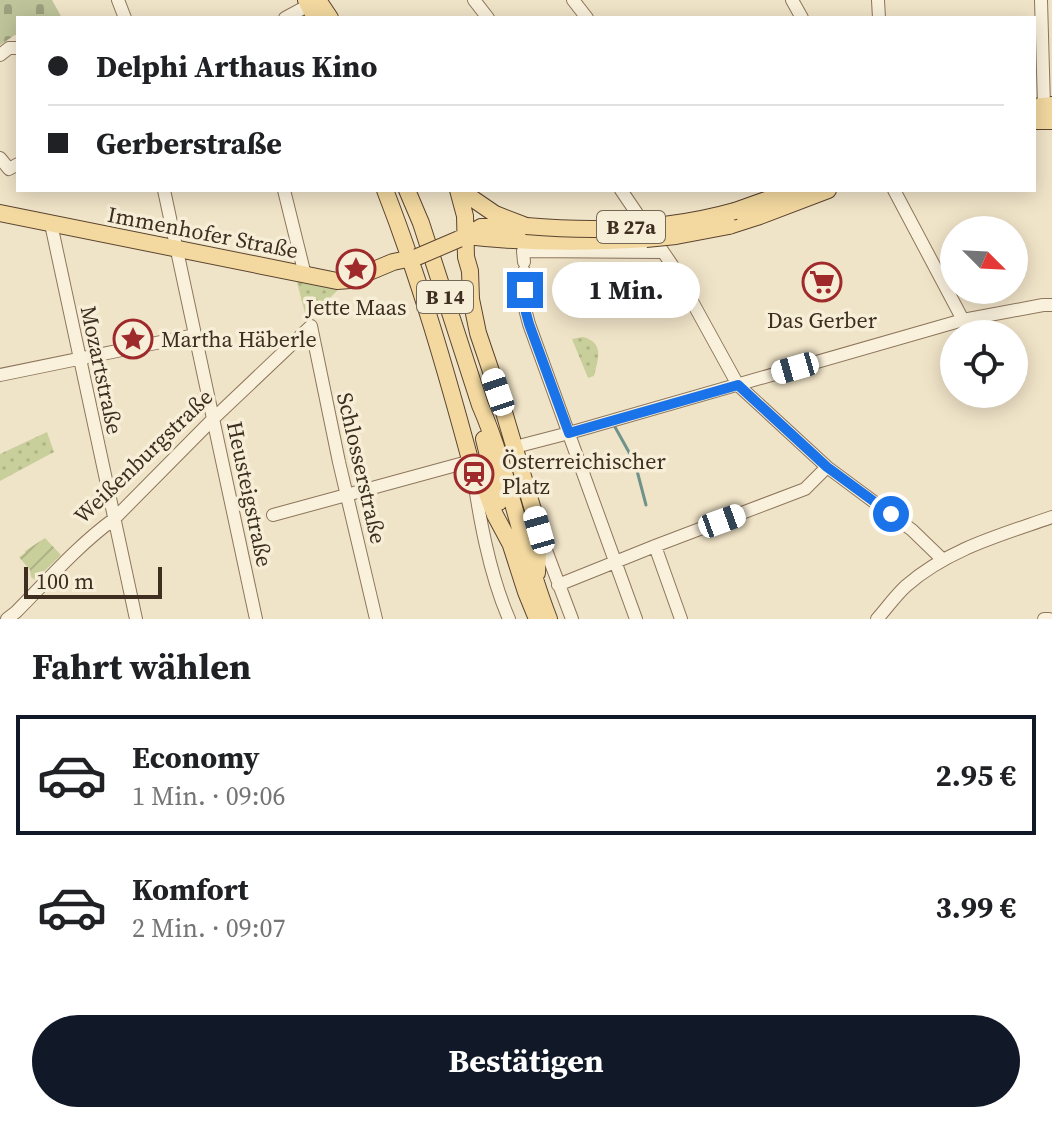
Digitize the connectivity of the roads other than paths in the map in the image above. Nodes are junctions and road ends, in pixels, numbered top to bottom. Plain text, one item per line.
1 (118, 0) edge
2 (474, 0) edge
3 (573, 0) edge
4 (1041, 0) edge
5 (312, 6) edge
6 (120, 16) edge
7 (290, 16) edge
8 (486, 16) edge
9 (585, 16) edge
10 (1046, 110) edge
11 (0, 158) edge
12 (13, 167) edge
13 (164, 192) edge
14 (284, 192) edge
15 (460, 192) edge
16 (462, 192) edge
17 (622, 192) edge
18 (790, 192) edge
19 (823, 192) edge
20 (895, 192) edge
21 (396, 196) edge
22 (0, 213) edge
23 (732, 218) junction
24 (51, 224) junction
25 (504, 231) junction
26 (462, 238) junction
27 (405, 241) junction
28 (177, 249) junction
29 (663, 252) junction
30 (414, 258) junction
31 (393, 262) junction
32 (470, 271) junction
33 (305, 275) junction
34 (1052, 305) edge
35 (963, 320) joint
36 (311, 326) joint
37 (940, 327) edge
38 (195, 335) junction
39 (80, 358) junction
40 (0, 375) edge
41 (738, 385) junction
42 (480, 405) junction
43 (214, 418) junction
44 (569, 433) junction
45 (515, 447) junction
46 (471, 464) junction
47 (827, 467) junction
48 (347, 494) junction
49 (273, 515) dead end
50 (1052, 517) edge
51 (114, 519) junction
52 (539, 530) junction
53 (510, 543) junction
54 (655, 546) junction
55 (943, 560) junction
56 (616, 562) junction
57 (558, 585) junction
58 (536, 586) junction
59 (0, 611) edge
60 (6, 619) edge
61 (136, 619) edge
62 (256, 619) edge
63 (376, 619) edge
64 (509, 619) edge
65 (537, 619) edge
66 (549, 619) edge
67 (572, 619) edge
68 (636, 619) edge
69 (681, 619) edge
70 (877, 619) edge

1 - 6 street
2 - 8 street
3 - 9 street
4 - 10 street
5 - 7 street
11 - 12 street
13 - 28 street, Heusteigstraße
14 - 33 street
15 - 26 main road
16 - 25 main road, B 27a
17 - 29 street
18 - 23 main road, B 27a
19 - 23 main road, B 27a
20 - 35 street
21 - 27 main road
21 - 42 main road, B 14
22 - 24 main road, Immenhofer Straße
23 - 25 main road, B 27a, bridge
23 - 25 main road, B 27a, bridge
24 - 28 main road, Immenhofer Straße
24 - 39 street, Mozartstraße
25 - 26 main road, B 27a
25 - 32 main road
26 - 30 main road, B 27a, bridge
26 - 32 main road
27 - 30 main road
27 - 31 main road
28 - 33 main road, Immenhofer Straße
28 - 38 street, Heusteigstraße
29 - 41 street
29 - 44 street
30 - 31 main road
30 - 46 main road
31 - 33 main road, Immenhofer Straße
32 - 45 main road
34 - 35 street
36 - 43 street, Weißenburgstraße
36 - 48 street, Schlosserstraße
37 - 41 street
38 - 39 street
38 - 43 street, Heusteigstraße
39 - 40 street
39 - 51 street, Mozartstraße
41 - 44 street
41 - 47 street
42 - 53 main road, B 14
42 - 58 main road, B 14
43 - 51 street, Weißenburgstraße
43 - 62 street, Heusteigstraße
44 - 45 street
44 - 56 street
45 - 52 main road
46 - 48 street
46 - 53 main road
46 - 64 street
47 - 54 street
47 - 55 street
48 - 49 street
48 - 63 street, Schlosserstraße
50 - 55 street
51 - 60 street, Weißenburgstraße
51 - 61 street, Mozartstraße
52 - 57 street
52 - 58 main road
53 - 65 main road, B 14
54 - 56 street
54 - 69 street
55 - 70 street
56 - 57 street
56 - 68 street
57 - 67 street
58 - 66 main road, B 14
59 - 60 street

